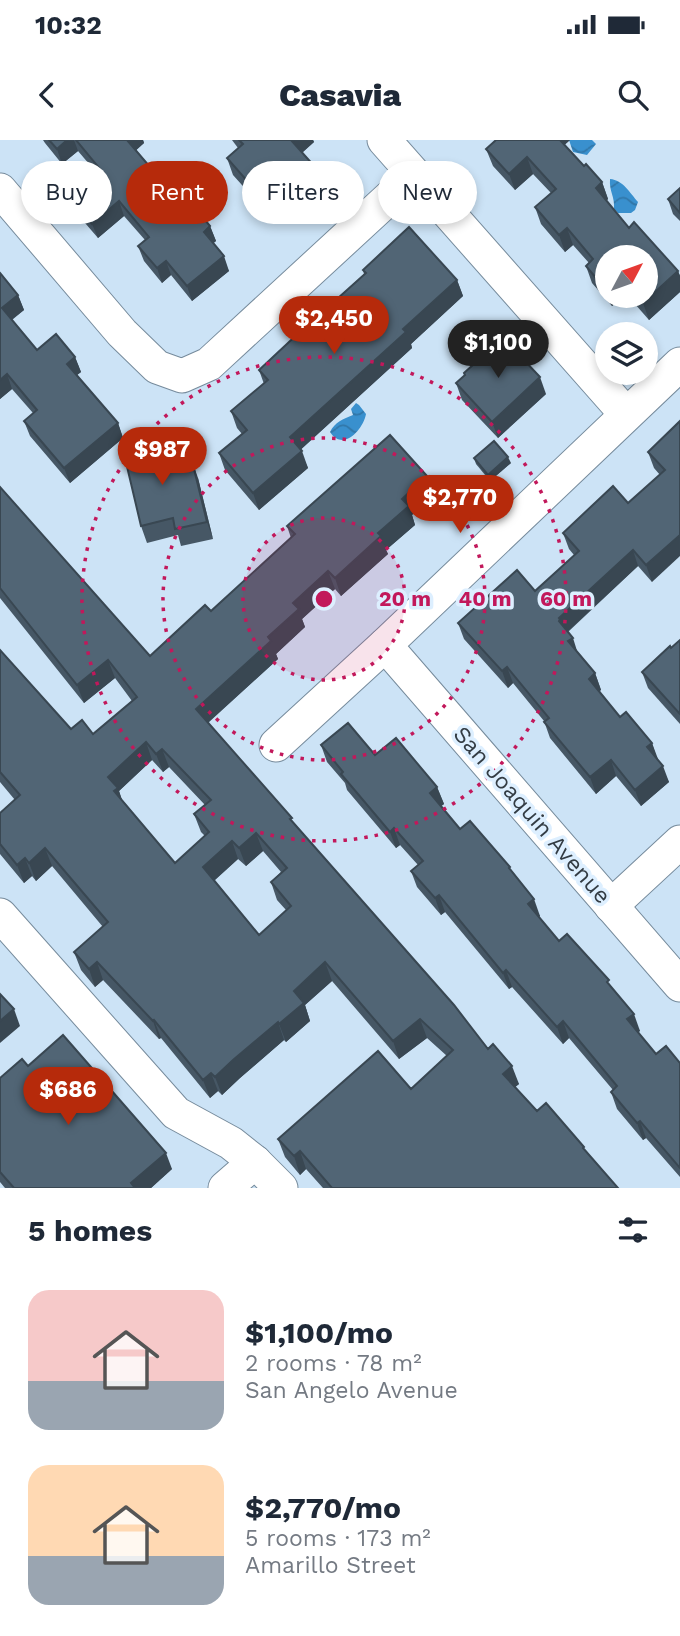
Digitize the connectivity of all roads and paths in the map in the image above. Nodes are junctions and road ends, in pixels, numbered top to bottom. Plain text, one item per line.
1 (384, 140) edge
2 (402, 161) edge
3 (0, 190) edge
4 (378, 208) edge
5 (457, 224) edge
6 (680, 364) edge
7 (626, 414) junction
8 (385, 645) junction
9 (276, 745) dead end
10 (680, 842) edge
11 (611, 906) junction
12 (0, 915) edge
13 (680, 985) edge
14 (255, 1162) junction
15 (225, 1188) edge
16 (281, 1188) edge

1 - 2 street
3 - 4 street
5 - 7 street
6 - 7 street
7 - 8 street
8 - 9 street
8 - 11 street, San Joaquin Avenue
10 - 11 street
11 - 13 street, San Joaquin Avenue
12 - 14 street
14 - 15 street
14 - 16 street

